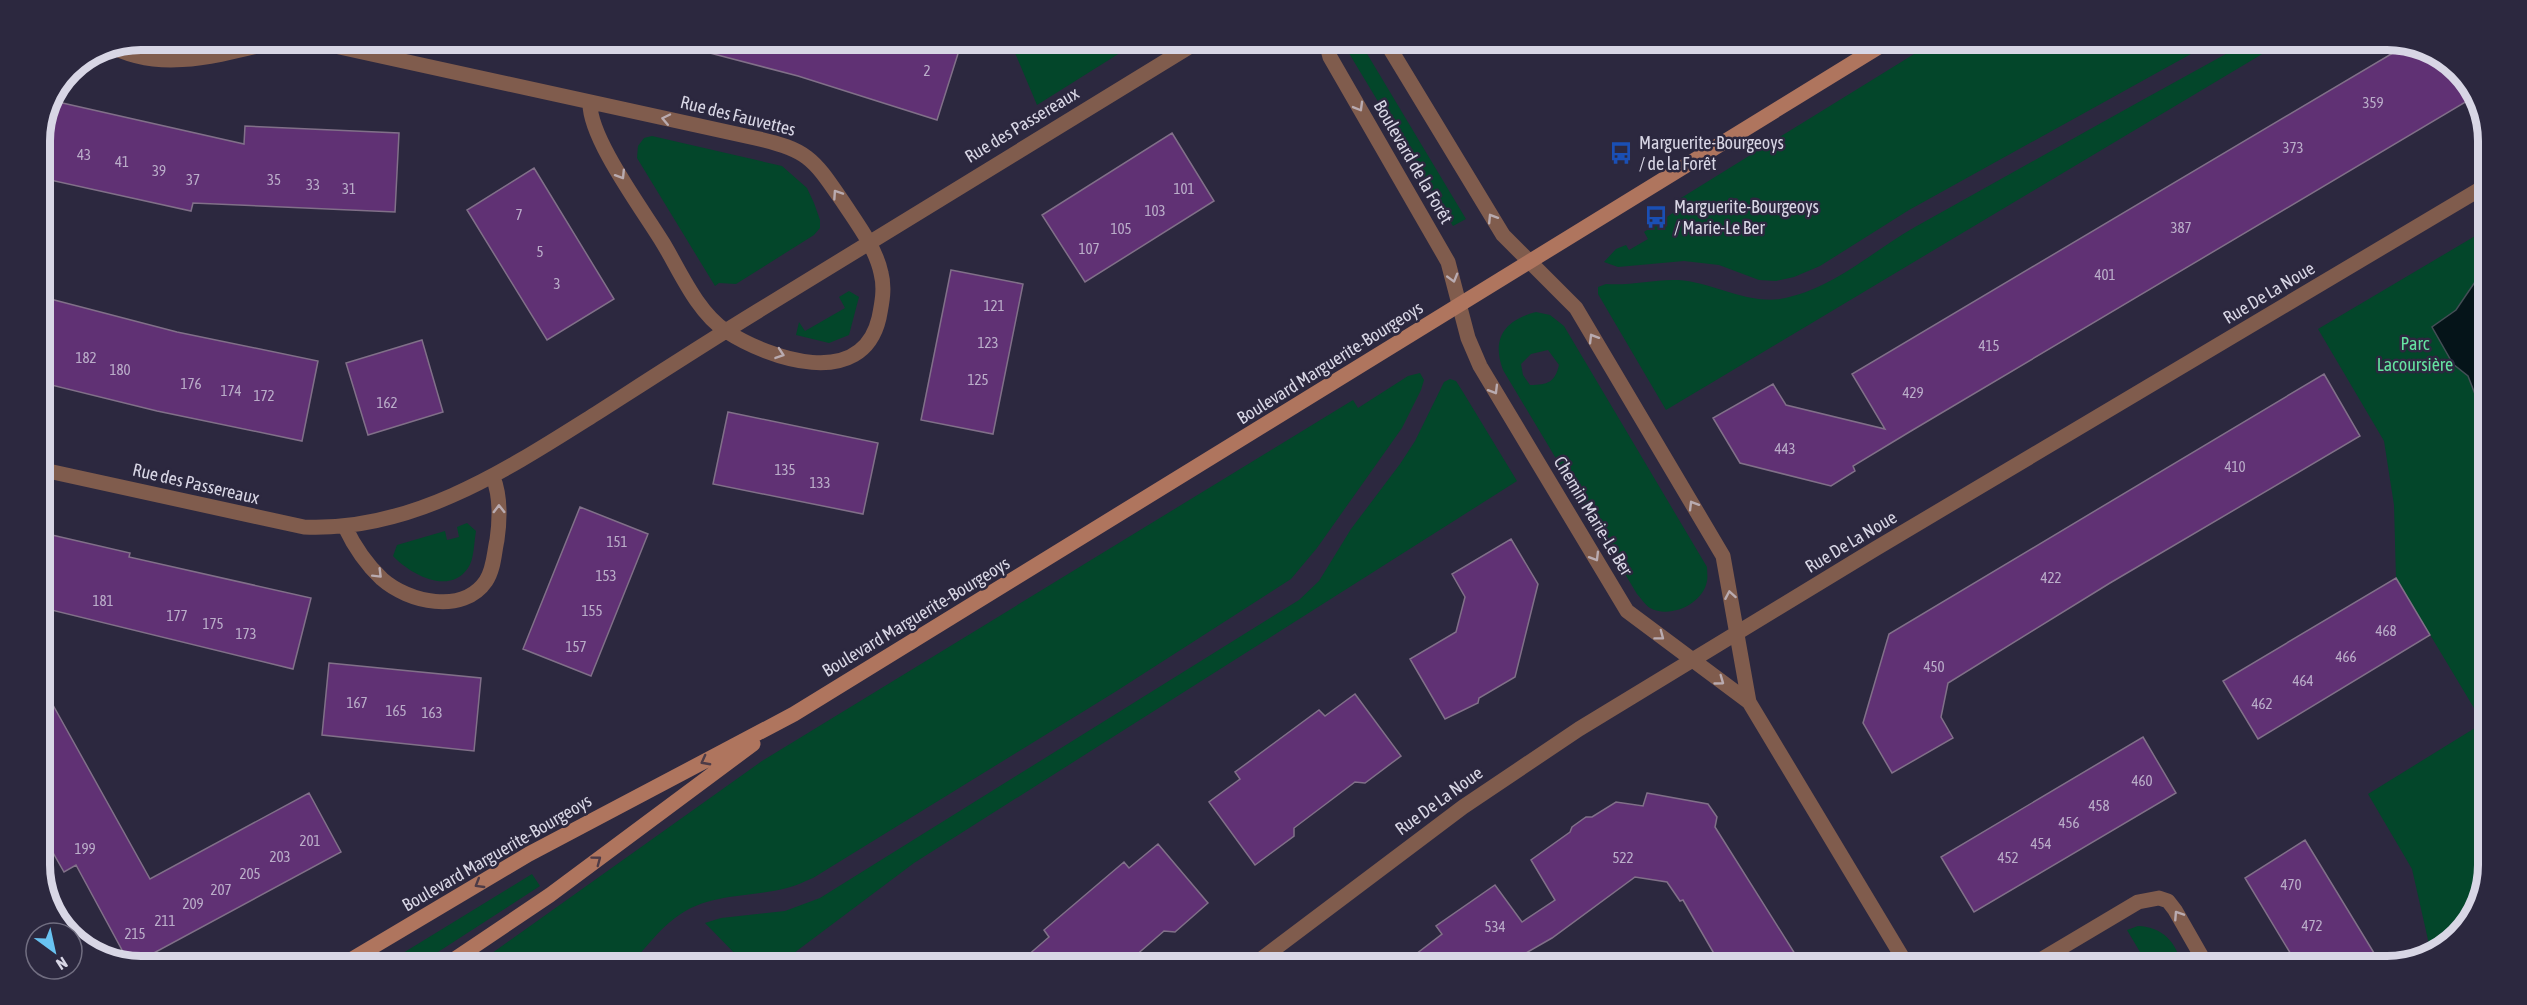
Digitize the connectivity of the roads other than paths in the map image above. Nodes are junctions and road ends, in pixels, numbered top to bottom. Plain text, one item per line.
1 (234, 50) edge
2 (352, 50) edge
3 (1184, 50) edge
4 (1328, 50) edge
5 (1391, 50) edge
6 (1874, 50) edge
7 (124, 51) edge
8 (590, 103) junction
9 (2477, 191) edge
10 (869, 243) junction
11 (1531, 262) junction
12 (1460, 304) junction
13 (726, 331) junction
14 (50, 472) edge
15 (493, 477) junction
16 (345, 527) junction
17 (1737, 633) junction
18 (1692, 661) junction
19 (1749, 702) junction
20 (794, 714) junction
21 (357, 956) edge
22 (459, 956) edge
23 (1265, 956) edge
24 (1902, 956) edge
25 (2047, 956) edge
26 (2201, 956) edge

1 - 7 street
2 - 8 street, Rue des Fauvettes
3 - 10 street, Rue des Passereaux
4 -> 12 street, Boulevard de la Forêt
11 -> 5 street, Boulevard de la Forêt
6 - 11 street, Boulevard Marguerite-Bourgeoys
10 -> 8 street, Rue des Fauvettes
8 -> 13 street
9 - 17 street, Rue De La Noue
10 - 13 street, Rue des Passereaux
13 -> 10 street
11 - 12 street, Boulevard Marguerite-Bourgeoys
17 -> 11 street, Chemin Marie-Le Ber
12 -> 18 street, Chemin Marie-Le Ber
12 - 20 street, Boulevard Marguerite-Bourgeoys
13 - 15 street, Rue des Passereaux
14 - 16 street, Rue des Passereaux
15 - 16 street, Rue des Passereaux
16 -> 15 street
17 - 18 street, Rue De La Noue
17 - 19 street, Chemin Marie-Le Ber
18 -> 19 street, Chemin Marie-Le Ber
18 - 23 street, Rue De La Noue
19 - 24 street, Chemin Marie-Le Ber
20 -> 21 street, Boulevard Marguerite-Bourgeoys
22 -> 20 street, Boulevard Marguerite-Bourgeoys
26 -> 25 street

